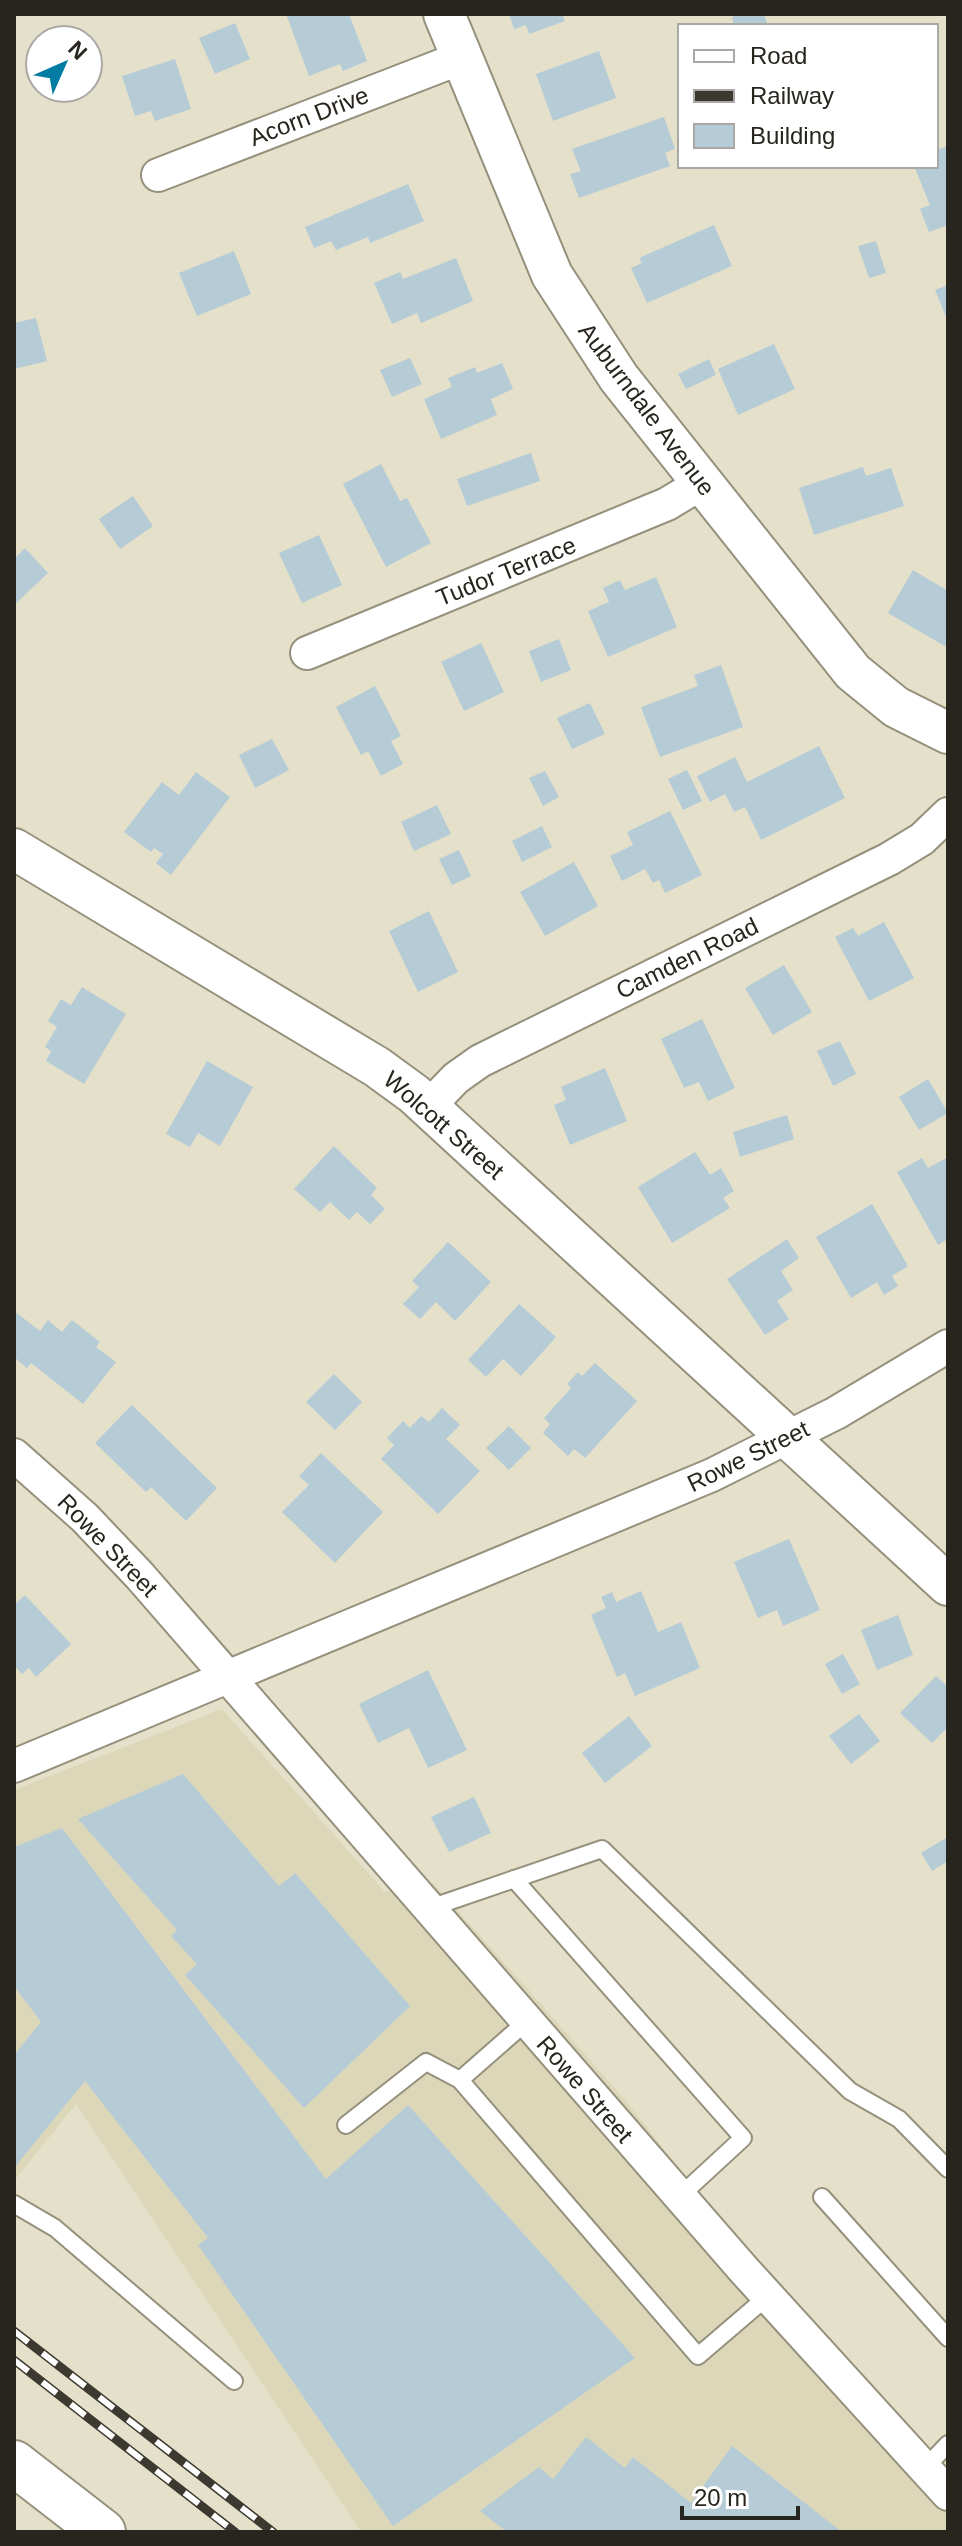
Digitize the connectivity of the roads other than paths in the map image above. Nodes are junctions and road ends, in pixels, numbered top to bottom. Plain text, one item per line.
1 (444, 14) edge
2 (461, 58) junction
3 (158, 175) dead end
4 (702, 483) junction
5 (307, 653) dead end
6 (948, 733) edge
7 (948, 814) edge
8 (14, 849) edge
9 (429, 1106) junction
10 (948, 1346) edge
11 (786, 1439) junction
12 (14, 1455) edge
13 (948, 1585) edge
14 (228, 1678) junction
15 (14, 1766) edge
16 (514, 1879) junction
17 (427, 1910) junction
18 (526, 2022) junction
19 (460, 2080) junction
20 (346, 2125) dead end
21 (948, 2169) edge
22 (679, 2197) junction
23 (822, 2197) dead end
24 (14, 2204) edge
25 (768, 2296) junction
26 (948, 2338) edge
27 (234, 2381) dead end
28 (948, 2444) edge
29 (14, 2463) edge
30 (924, 2469) junction
31 (948, 2494) edge
32 (103, 2532) edge

1 - 2 street, Auburndale Avenue
2 - 3 street, Acorn Drive
2 - 4 street, Auburndale Avenue
4 - 5 street, Tudor Terrace
4 - 6 street, Auburndale Avenue
7 - 9 street, Camden Road
8 - 9 street, Wolcott Street
9 - 11 street, Wolcott Street
10 - 11 street, Rowe Street
11 - 13 street, Wolcott Street
11 - 14 street, Rowe Street
12 - 14 street, Rowe Street
14 - 15 street, Rowe Street
14 - 17 street, Rowe Street
16 - 17 lane
16 - 21 lane
16 - 22 lane
17 - 18 street, Rowe Street
18 - 19 lane
18 - 22 street, Rowe Street
19 - 20 lane
19 - 25 lane
22 - 25 street, Rowe Street
23 - 26 lane
24 - 27 lane
25 - 30 street, Rowe Street
28 - 30 lane
29 - 32 highway
30 - 31 street, Rowe Street

